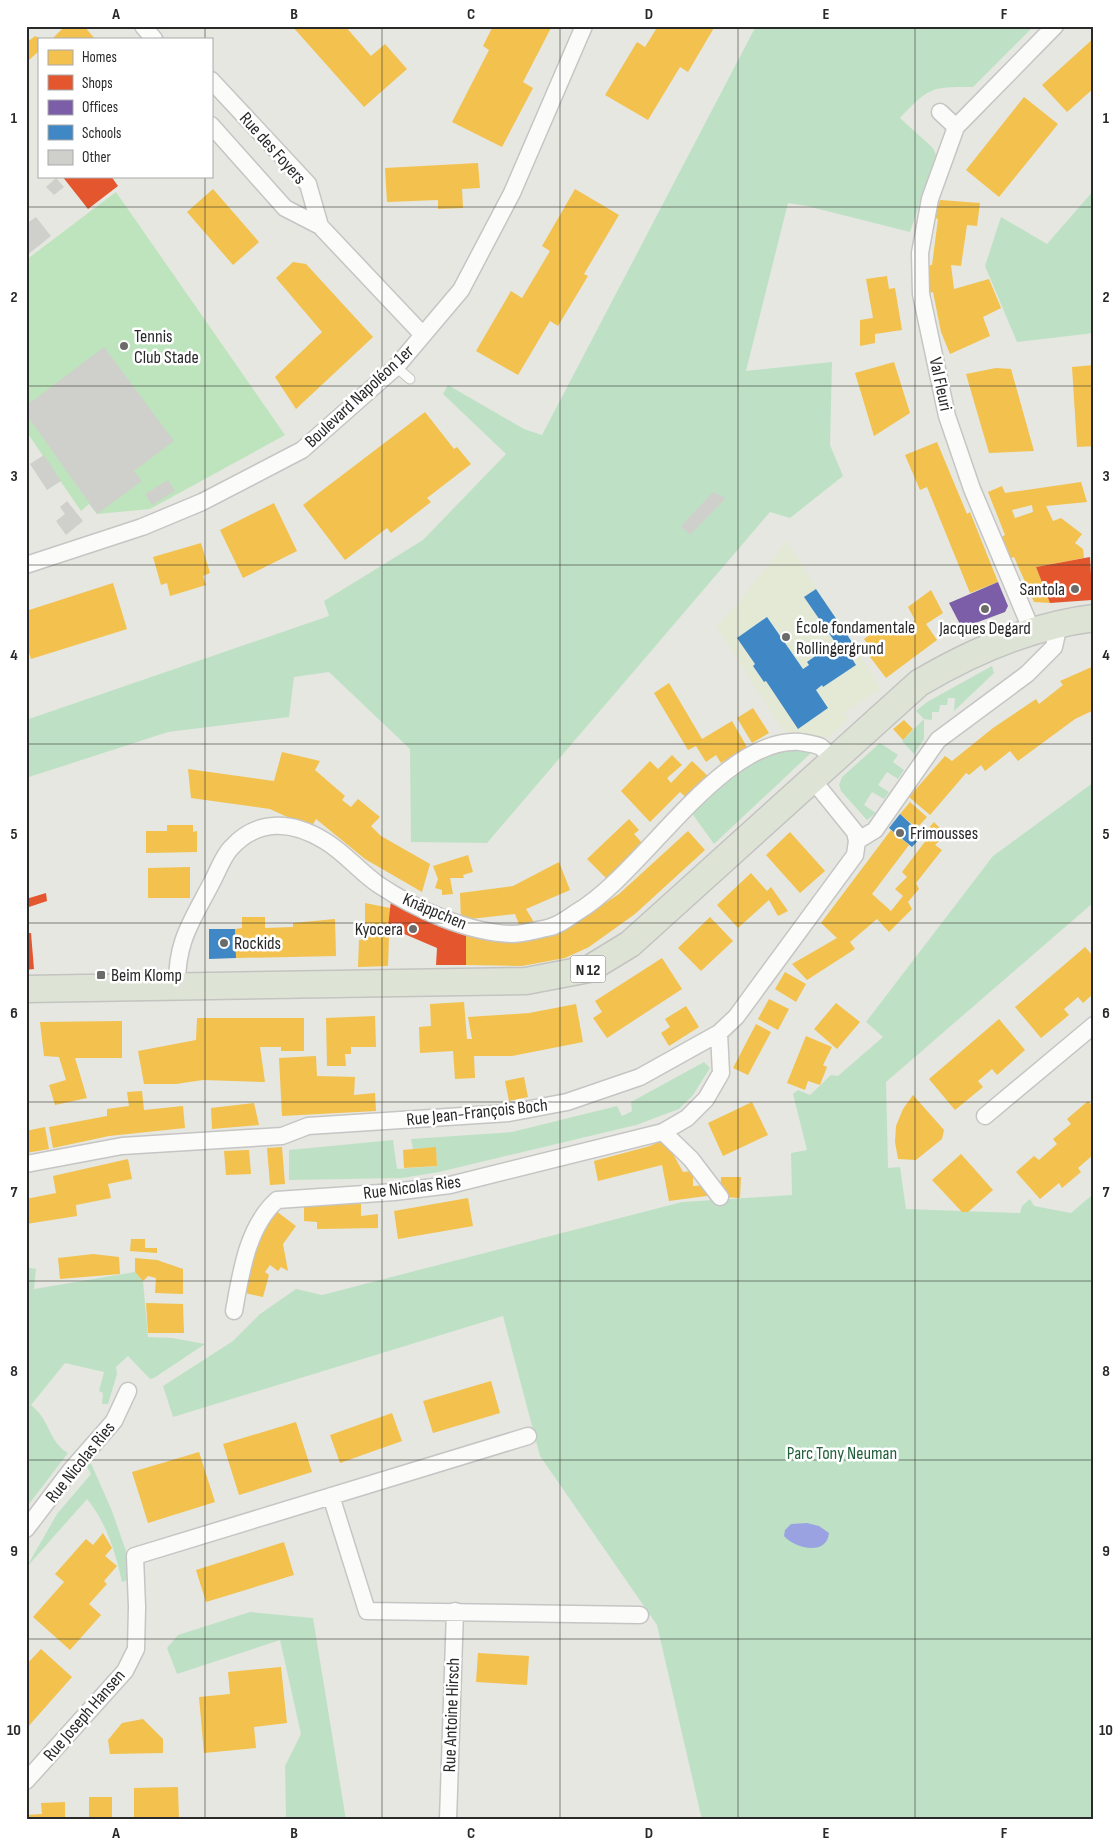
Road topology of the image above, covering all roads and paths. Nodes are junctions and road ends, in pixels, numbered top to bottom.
1 (143, 26) edge
2 (584, 26) edge
3 (1055, 26) edge
4 (153, 38) edge
5 (212, 81) edge
6 (940, 112) dead end
7 (212, 127) edge
8 (956, 127) junction
9 (320, 226) junction
10 (423, 335) junction
11 (396, 367) junction
12 (410, 379) dead end
13 (26, 565) edge
14 (1094, 618) edge
15 (1059, 624) junction
16 (1032, 631) junction
17 (833, 760) junction
18 (812, 779) junction
19 (857, 841) junction
20 (177, 987) junction
21 (26, 989) edge
22 (1094, 1025) edge
23 (719, 1033) junction
24 (985, 1116) dead end
25 (663, 1132) junction
26 (26, 1164) edge
27 (720, 1197) dead end
28 (234, 1311) dead end
29 (128, 1391) dead end
30 (528, 1436) dead end
31 (331, 1496) junction
32 (26, 1529) edge
33 (455, 1611) junction
34 (640, 1615) dead end
35 (26, 1781) edge
36 (448, 1820) edge

1 - 4 street
2 - 10 street, Boulevard Napoléon 1er
3 - 8 street, Val Fleuri
5 - 9 street, Rue des Foyers
6 - 8 street
7 - 9 street, Rue des Foyers
8 - 16 street, Val Fleuri
9 - 10 street, Rue des Foyers
10 - 11 street, Boulevard Napoléon 1er
11 - 12 lane
11 - 13 street, Boulevard Napoléon 1er
14 - 15 main road, N 12
15 - 16 main road, N 12
15 - 19 street
16 - 17 main road, N 12
17 - 18 main road, N 12
17 - 20 street, Knäppchen
18 - 19 street
18 - 20 main road, N 12
19 - 23 street, Rue Jean-François Boch
20 - 21 main road, N 12
22 - 24 street
23 - 25 street, Rue Nicolas Ries
23 - 26 street, Rue Jean-François Boch
25 - 27 street
25 - 28 street, Rue Nicolas Ries
29 - 32 street, Rue Nicolas Ries
30 - 31 street
31 - 33 street
31 - 35 street, Rue Joseph Hansen
33 - 34 street
33 - 36 street, Rue Antoine Hirsch

